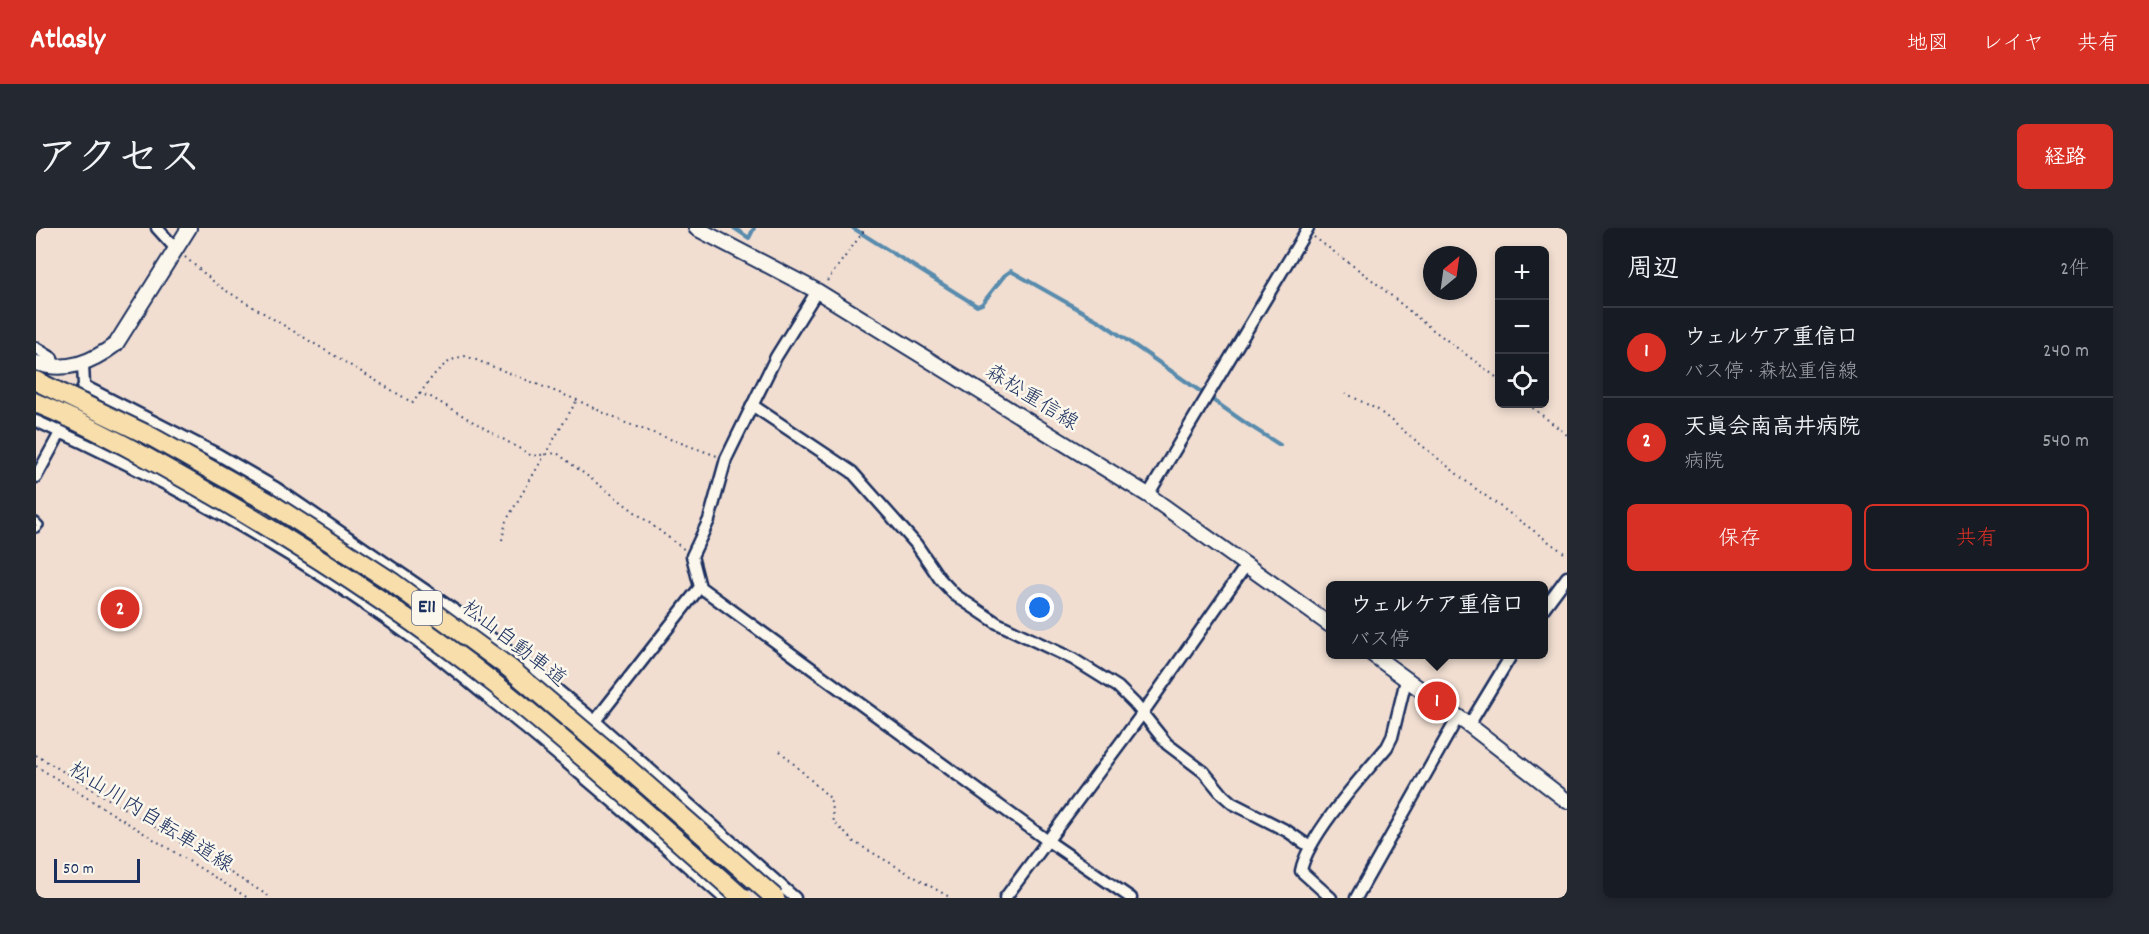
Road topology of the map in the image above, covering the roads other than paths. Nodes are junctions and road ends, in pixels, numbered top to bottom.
1 (157, 228) edge
2 (189, 228) edge
3 (696, 228) edge
4 (1307, 230) edge
5 (176, 249) junction
6 (817, 291) junction
7 (36, 348) edge
8 (36, 363) edge
9 (83, 364) junction
10 (54, 366) junction
11 (36, 381) edge
12 (84, 386) junction
13 (36, 403) edge
14 (752, 405) junction
15 (36, 421) edge
16 (61, 432) junction
17 (36, 477) edge
18 (1148, 495) junction
19 (36, 520) edge
20 (36, 529) edge
21 (1246, 564) junction
22 (1567, 577) edge
23 (700, 587) junction
24 (1548, 603) edge
25 (1326, 622) edge
26 (1378, 659) edge
27 (1509, 659) edge
28 (1406, 680) junction
29 (1142, 714) junction
30 (1458, 717) junction
31 (595, 721) junction
32 (1469, 725) junction
33 (1567, 801) edge
34 (1048, 841) junction
35 (1310, 847) junction
36 (724, 898) edge
37 (742, 898) edge
38 (775, 898) edge
39 (795, 898) edge
40 (1005, 898) edge
41 (1131, 898) edge
42 (1330, 898) edge
43 (1356, 898) edge

1 - 5 street
2 - 5 main road
3 - 6 main road, 森松重信線
4 - 18 street
5 - 9 main road
6 - 14 street
6 - 18 main road, 森松重信線
7 - 10 street
8 - 10 main road
9 - 10 main road
9 - 12 street
11 - 38 highway, 松山自動車道 / E11, bridge
12 - 16 street
12 - 31 street
13 - 37 highway, 松山自動車道 / E11, bridge
14 - 23 street
14 - 29 street
15 - 16 street
16 - 17 street
16 - 36 street
18 - 21 main road, 森松重信線
19 - 20 lane
21 - 25 main road, 森松重信線
21 - 29 street
22 - 24 street
23 - 31 street
23 - 34 street
26 - 28 main road
27 - 32 street
28 - 30 main road
28 - 35 street
29 - 34 street
29 - 35 street
30 - 32 main road
30 - 43 street
31 - 39 street
32 - 33 main road
34 - 40 street
34 - 41 street
35 - 42 street

